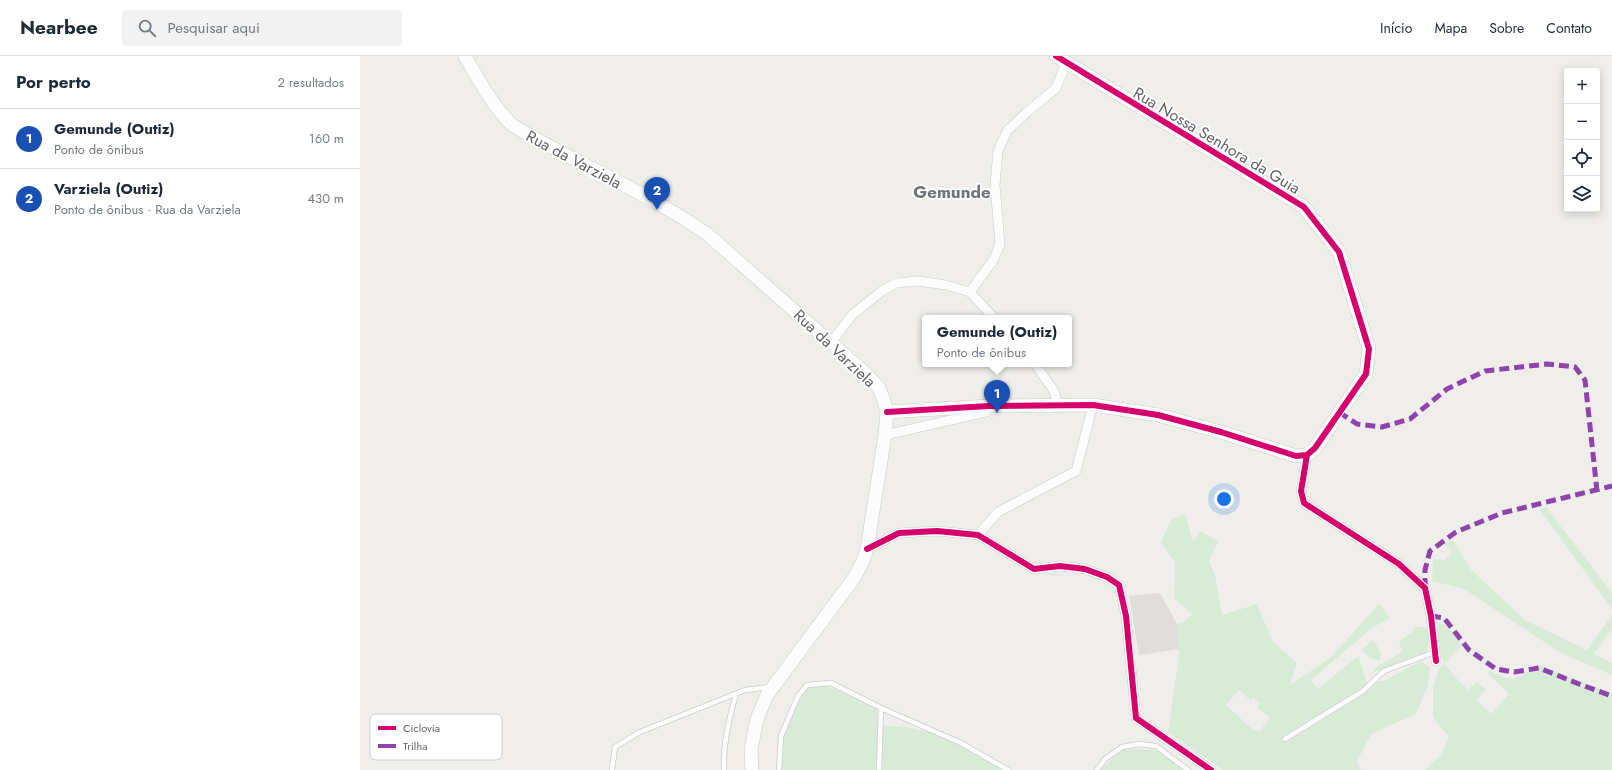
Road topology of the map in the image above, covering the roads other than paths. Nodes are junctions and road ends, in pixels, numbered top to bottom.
1 (465, 56) edge
2 (1061, 60) edge
3 (970, 292) junction
4 (991, 315) edge
5 (830, 344) junction
6 (1037, 367) edge
7 (1058, 405) junction
8 (1093, 405) junction
9 (989, 406) junction
10 (887, 412) junction
11 (885, 435) junction
12 (1307, 455) junction
13 (978, 536) junction
14 (867, 549) junction
15 (1436, 656) joint
16 (773, 687) junction
17 (736, 694) junction
18 (881, 708) junction
19 (1285, 739) dead end
20 (612, 770) edge
21 (724, 770) edge
22 (752, 770) edge
23 (779, 770) edge
24 (879, 770) edge
25 (1008, 770) edge
26 (1097, 770) edge
27 (1188, 770) edge
28 (1211, 770) edge

1 - 5 street, Rua da Varziela
2 - 3 street
2 - 12 street, Rua Nossa Senhora da Guia
3 - 4 street
3 - 5 street
5 - 10 street, Rua da Varziela
6 - 7 street
7 - 8 street
7 - 9 street
8 - 12 street
8 - 13 street
9 - 10 street
9 - 11 street
10 - 11 street, Rua da Varziela
11 - 14 street, Rua da Varziela
12 - 15 street
13 - 14 street
13 - 28 street
14 - 16 street, Rua da Varziela
15 - 19 lane
16 - 17 lane
16 - 22 street, Rua da Varziela
17 - 20 lane
17 - 21 lane
18 - 23 lane
18 - 24 lane
18 - 25 lane
26 - 27 lane

